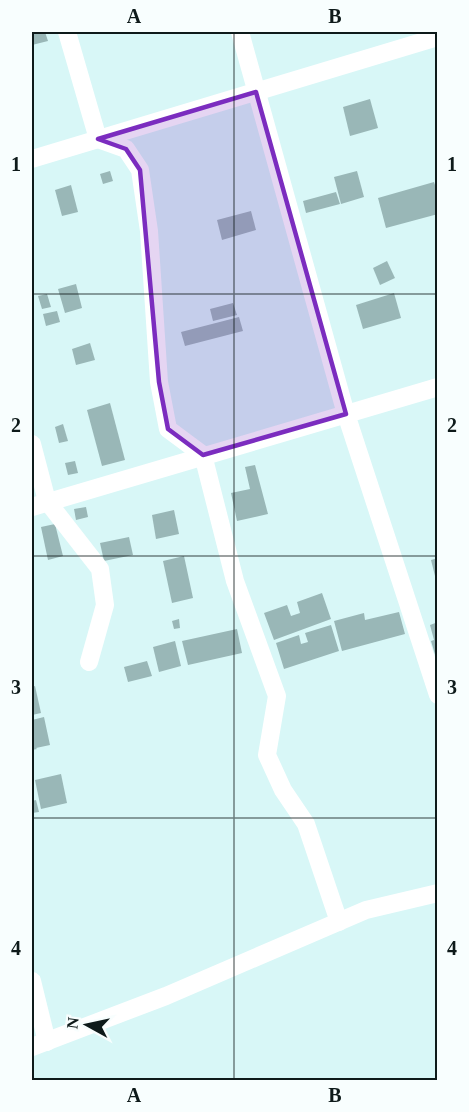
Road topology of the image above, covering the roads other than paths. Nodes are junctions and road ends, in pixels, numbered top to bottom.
1 (68, 32) edge
2 (240, 32) edge
3 (438, 37) edge
4 (399, 40) edge
5 (256, 92) junction
6 (98, 139) junction
7 (32, 159) edge
8 (438, 387) edge
9 (346, 414) junction
10 (32, 444) edge
11 (202, 455) junction
12 (39, 504) edge
13 (89, 662) dead end
14 (438, 695) edge
15 (438, 893) edge
16 (339, 922) junction
17 (32, 981) edge
18 (39, 1044) edge

1 - 6 street
2 - 5 street
3 - 4 street
4 - 5 street
5 - 6 street
5 - 9 street
6 - 7 street
6 - 11 street
8 - 9 street
9 - 11 street
9 - 14 street
10 - 12 street
11 - 12 street
11 - 16 street
12 - 13 street
15 - 16 street
16 - 18 street
17 - 18 street

